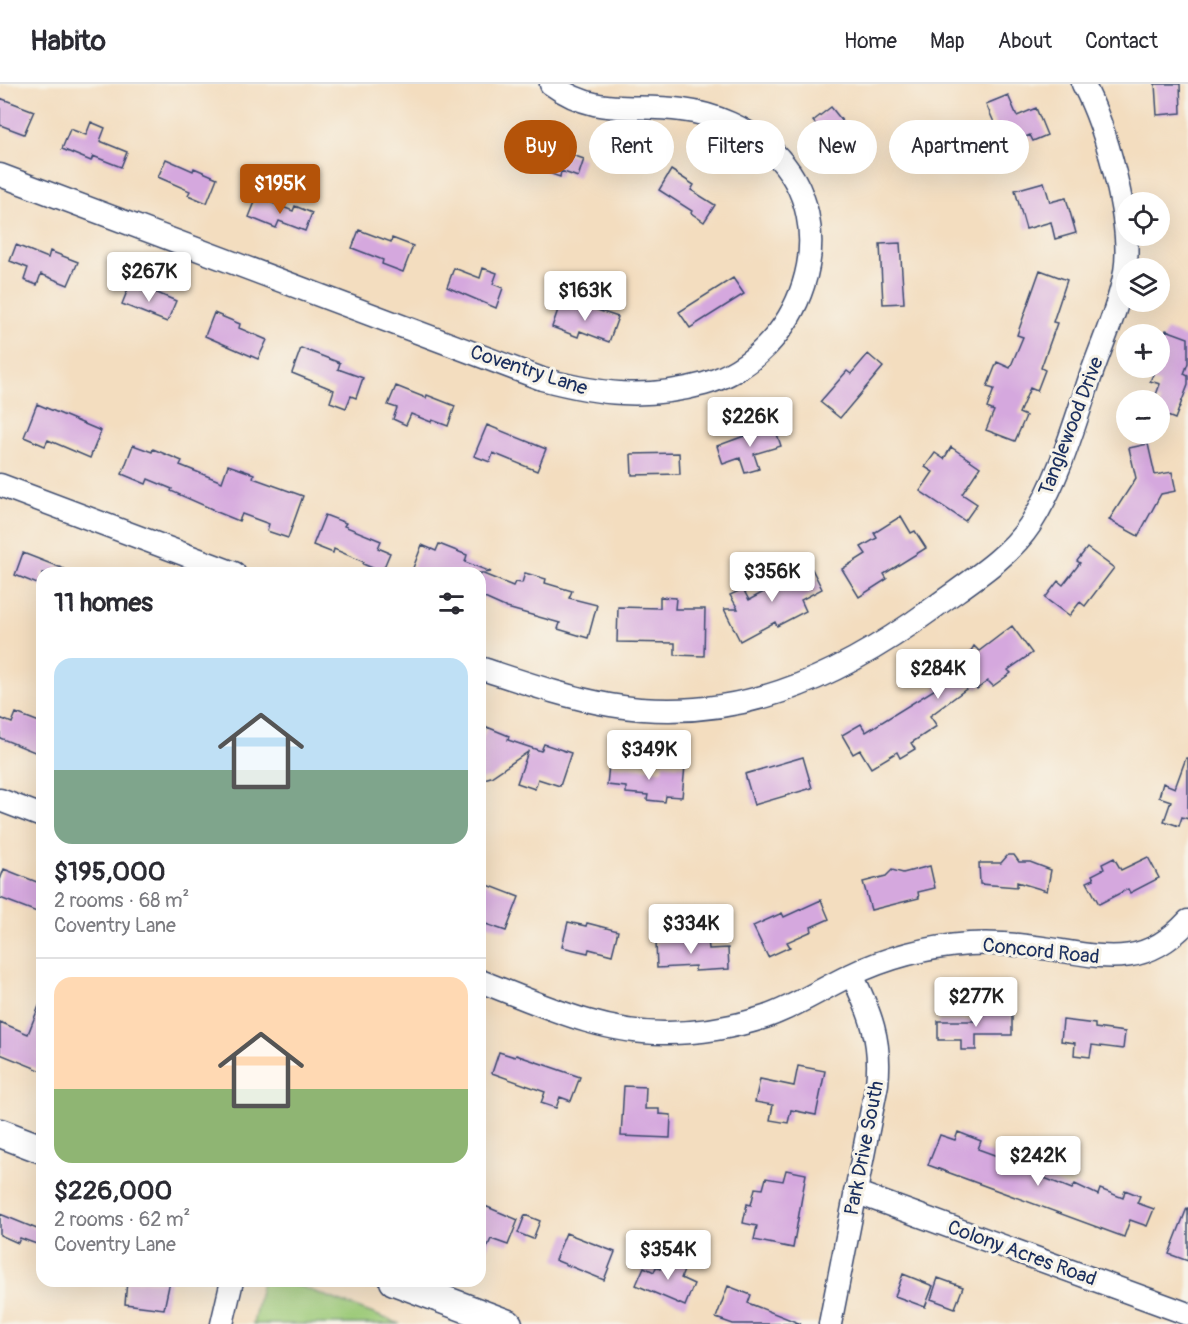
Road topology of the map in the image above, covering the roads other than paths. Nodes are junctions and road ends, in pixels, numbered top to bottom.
1 (551, 84) edge
2 (1083, 84) edge
3 (0, 175) edge
4 (0, 485) edge
5 (218, 567) edge
6 (486, 670) edge
7 (0, 800) edge
8 (36, 814) edge
9 (1188, 921) edge
10 (852, 975) junction
11 (486, 983) edge
12 (0, 1133) edge
13 (36, 1147) edge
14 (855, 1191) junction
15 (231, 1287) edge
16 (410, 1287) edge
17 (1188, 1314) edge
18 (222, 1324) edge
19 (508, 1324) edge
20 (830, 1324) edge

1 - 3 street, Coventry Lane
2 - 6 street, Tanglewood Drive
4 - 5 street
7 - 8 street
9 - 10 street, Concord Road
10 - 11 street, Concord Road
10 - 14 street, Park Drive South
12 - 13 main road
14 - 17 street, Colony Acres Road
14 - 20 street, Park Drive South
15 - 18 street
16 - 19 main road

